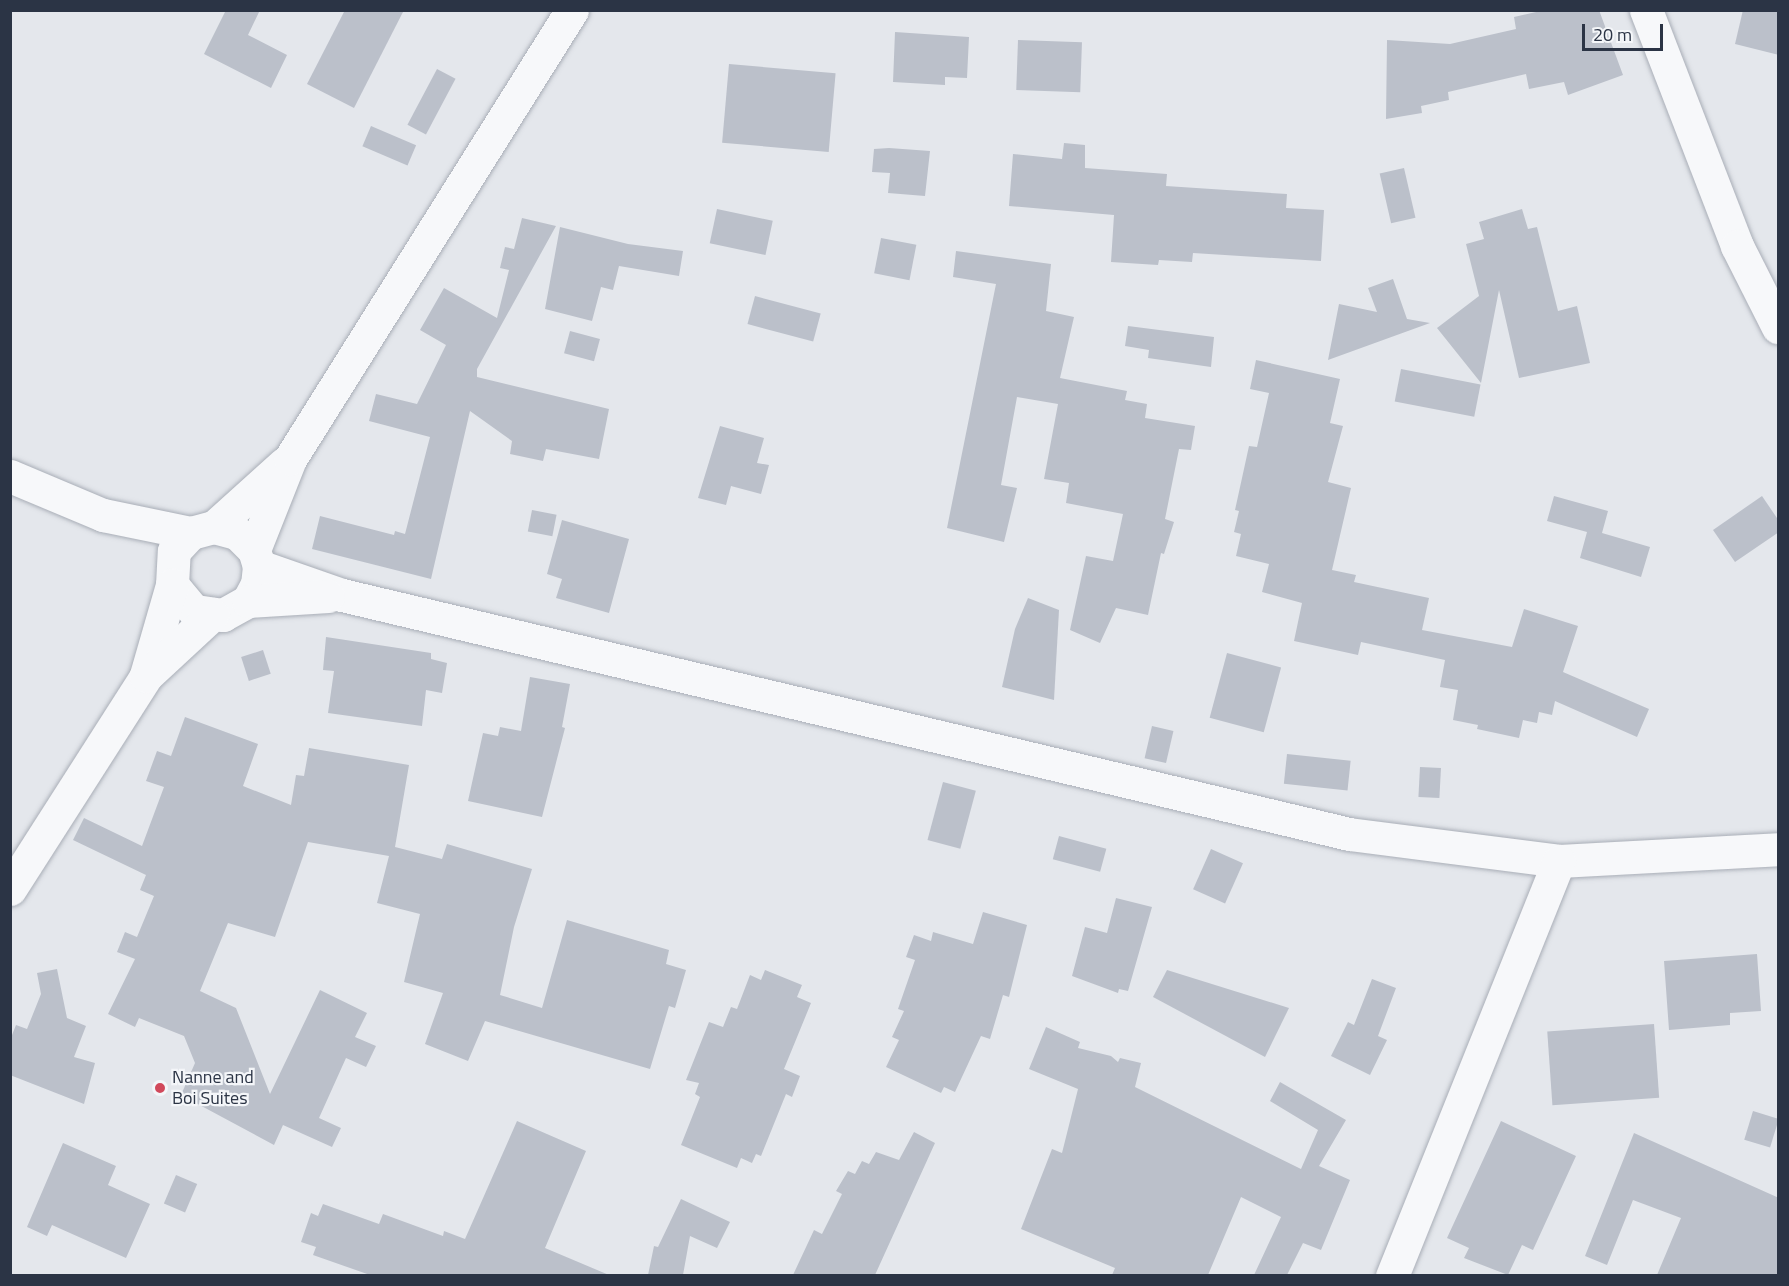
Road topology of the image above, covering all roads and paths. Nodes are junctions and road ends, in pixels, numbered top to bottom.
1 (572, 10) edge
2 (1646, 10) edge
3 (1779, 327) edge
4 (290, 459) junction
5 (10, 476) edge
6 (103, 514) junction
7 (203, 530) junction
8 (256, 558) junction
9 (173, 576) junction
10 (342, 595) junction
11 (248, 601) junction
12 (213, 614) junction
13 (146, 676) junction
14 (1779, 849) edge
15 (1559, 861) junction
16 (10, 889) edge
17 (1392, 1275) edge

1 - 4 street
2 - 3 street
4 - 7 street
4 - 8 street
5 - 6 street
6 - 7 street
6 - 9 street
7 - 8 street
7 - 9 street
8 - 10 street
8 - 11 street
9 - 12 street
9 - 13 street
10 - 11 street
10 - 15 street
11 - 12 street
12 - 13 street
13 - 16 street
14 - 15 street
15 - 17 street

